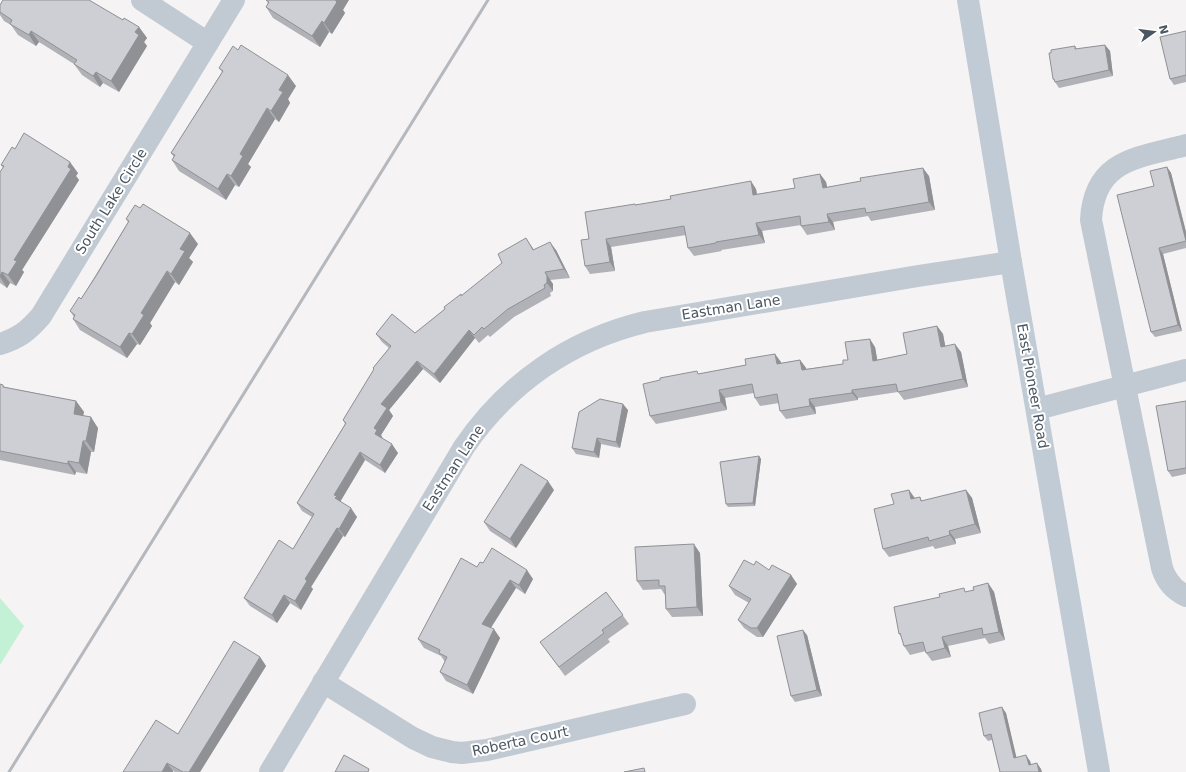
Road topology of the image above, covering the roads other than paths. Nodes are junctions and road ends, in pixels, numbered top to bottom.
1 (142, 0) edge
2 (234, 0) edge
3 (968, 0) edge
4 (208, 43) junction
5 (1186, 145) edge
6 (1011, 262) junction
7 (0, 344) edge
8 (1186, 370) edge
9 (1125, 386) junction
10 (1037, 409) junction
11 (1186, 596) edge
12 (323, 682) junction
13 (685, 704) dead end
14 (270, 772) edge
15 (1099, 772) edge

1 - 4 street
2 - 4 street, South Lake Circle
3 - 6 main road, East Pioneer Road
4 - 7 street, South Lake Circle
5 - 9 street
6 - 10 main road, East Pioneer Road
6 - 12 street, Eastman Lane
8 - 9 street
9 - 10 street
9 - 11 street
10 - 15 main road, East Pioneer Road
12 - 13 street, Roberta Court
12 - 14 street, Eastman Lane

